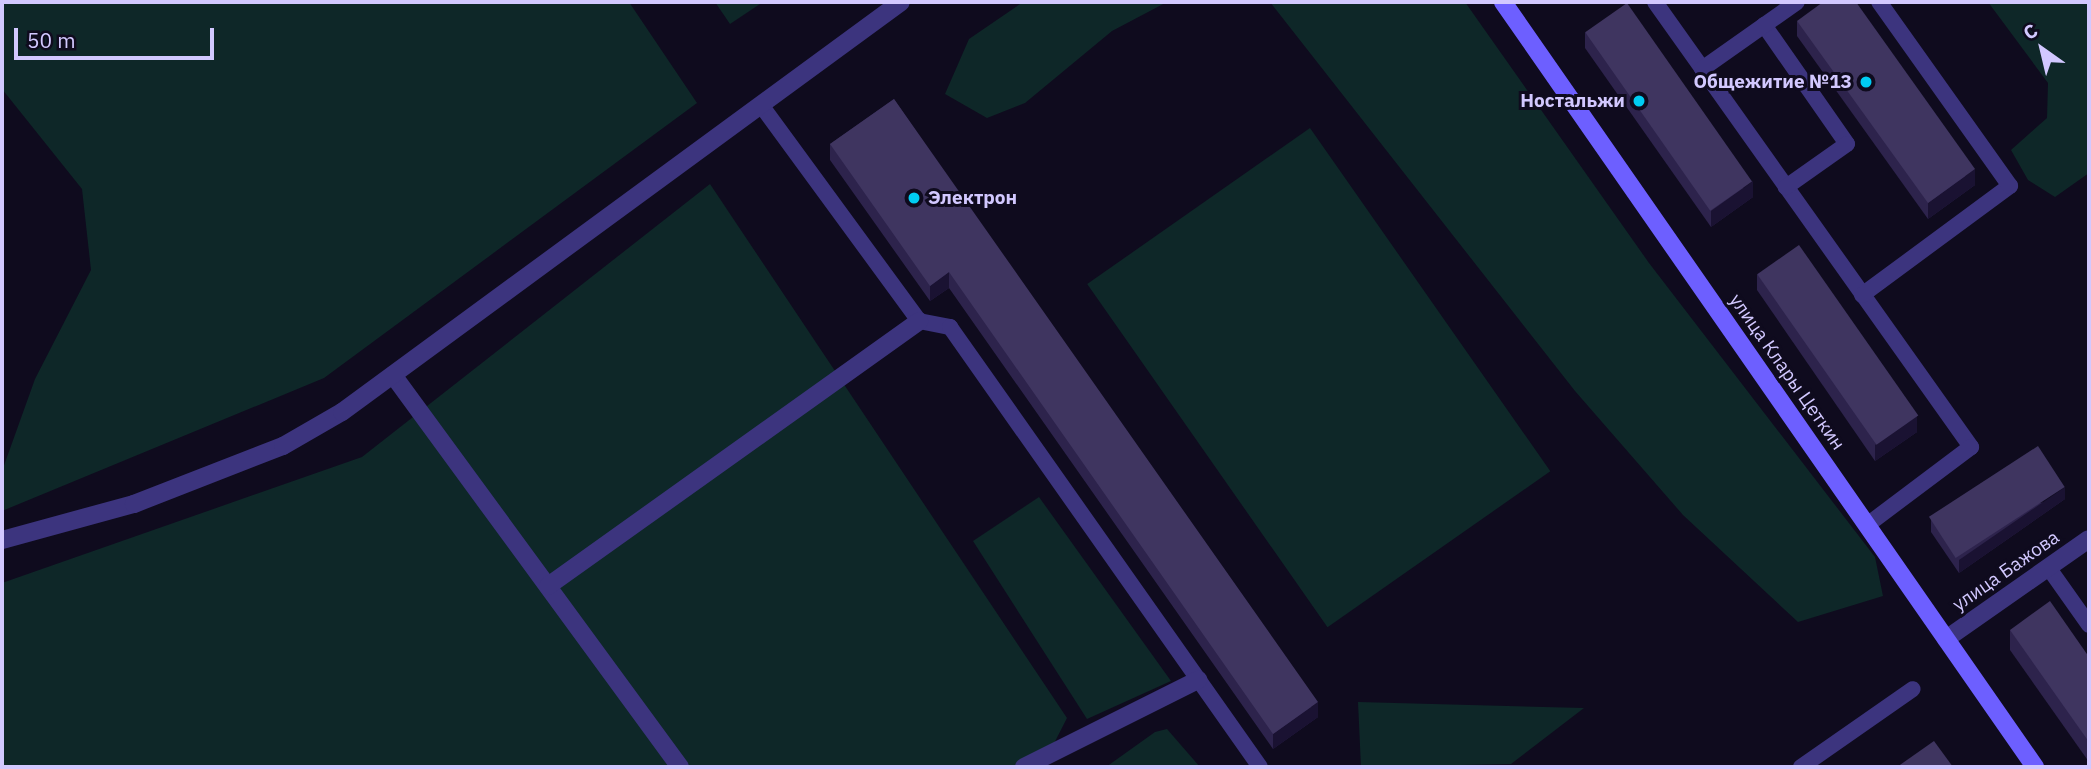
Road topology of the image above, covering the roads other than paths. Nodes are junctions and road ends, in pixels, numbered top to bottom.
1 (901, 2) edge
2 (1503, 2) edge
3 (1655, 2) edge
4 (1797, 2) edge
5 (1879, 2) edge
6 (1764, 25) junction
7 (1702, 68) junction
8 (761, 104) junction
9 (1786, 187) junction
10 (1863, 295) junction
11 (919, 321) junction
12 (393, 375) junction
13 (1867, 525) junction
14 (2089, 539) edge
15 (2, 540) edge
16 (2048, 567) junction
17 (548, 586) junction
18 (2089, 625) edge
19 (1946, 639) junction
20 (1198, 680) junction
21 (1913, 689) dead end
22 (680, 767) edge
23 (1024, 767) edge
24 (1259, 767) edge
25 (1801, 767) edge
26 (2035, 767) edge

1 - 8 street
2 - 13 street, улица Клары Цеткин
3 - 7 lane
4 - 6 lane
5 - 10 lane
6 - 7 lane
6 - 9 lane
7 - 9 lane
8 - 11 lane
8 - 12 street
9 - 10 lane
10 - 13 lane
11 - 17 street
11 - 20 lane
12 - 15 street
12 - 17 street
13 - 19 street, улица Клары Цеткин
14 - 16 street, улица Бажова
16 - 18 lane
16 - 19 street, улица Бажова
17 - 22 street
19 - 26 street, улица Клары Цеткин
20 - 23 street
20 - 24 lane
21 - 25 lane

